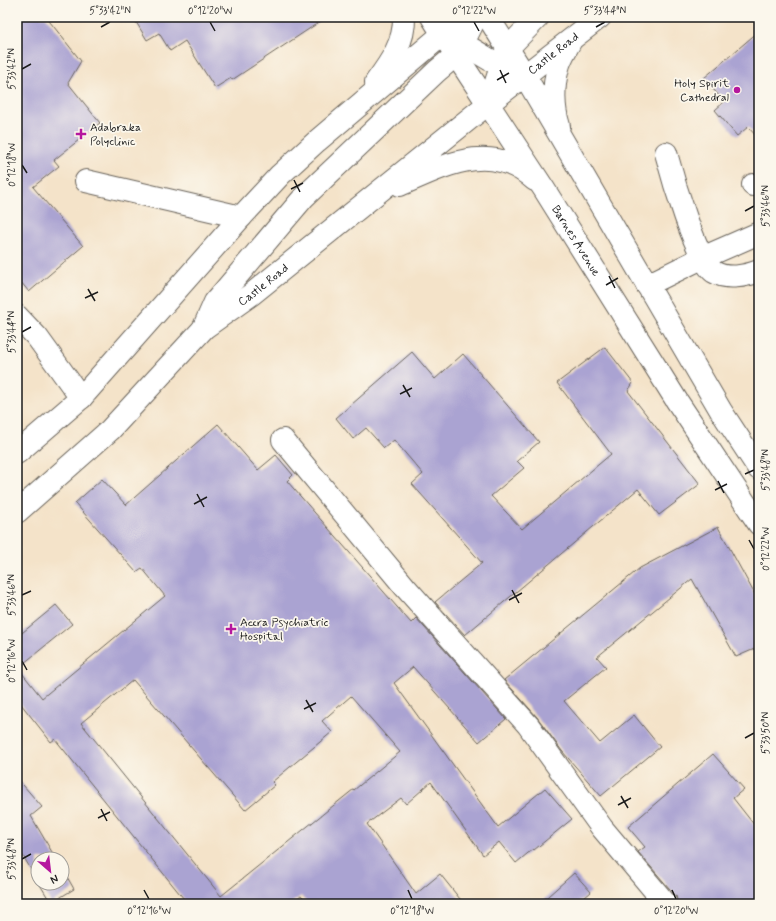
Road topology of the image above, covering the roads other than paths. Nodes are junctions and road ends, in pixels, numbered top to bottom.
1 (404, 17) edge
2 (466, 17) edge
3 (476, 17) edge
4 (488, 17) edge
5 (538, 17) edge
6 (600, 17) edge
7 (437, 25) edge
8 (570, 41) junction
9 (460, 49) junction
10 (504, 58) junction
11 (525, 76) junction
12 (489, 103) junction
13 (360, 105) junction
14 (568, 151) junction
15 (666, 153) dead end
16 (86, 181) dead end
17 (544, 189) junction
18 (374, 195) junction
19 (241, 217) junction
20 (759, 232) edge
21 (702, 258) junction
22 (759, 271) edge
23 (647, 285) junction
24 (17, 316) edge
25 (204, 328) junction
26 (81, 398) junction
27 (283, 440) dead end
28 (17, 453) edge
29 (759, 469) edge
30 (17, 512) edge
31 (759, 524) edge
32 (666, 904) edge

1 - 13 main road
2 - 7 main road
3 - 9 main road
4 - 10 main road
5 - 10 main road
6 - 8 main road, Castle Road
7 - 9 main road, Barnes Avenue
7 - 13 main road
8 - 11 main road, Castle Road
8 - 14 main road
9 - 10 main road
9 - 12 main road, Barnes Avenue
9 - 25 main road
10 - 11 main road
10 - 12 main road
11 - 12 main road, Castle Road
11 - 14 main road
12 - 17 main road, Barnes Avenue
12 - 18 main road, Castle Road
13 - 19 main road
14 - 23 main road
15 - 21 main road
16 - 19 main road
17 - 18 main road
17 - 31 main road, Barnes Avenue
18 - 25 main road, Castle Road
19 - 26 main road
20 - 21 main road
21 - 22 main road
21 - 23 main road
23 - 29 main road
24 - 26 main road
25 - 30 main road, Castle Road
26 - 28 main road
27 - 32 main road

